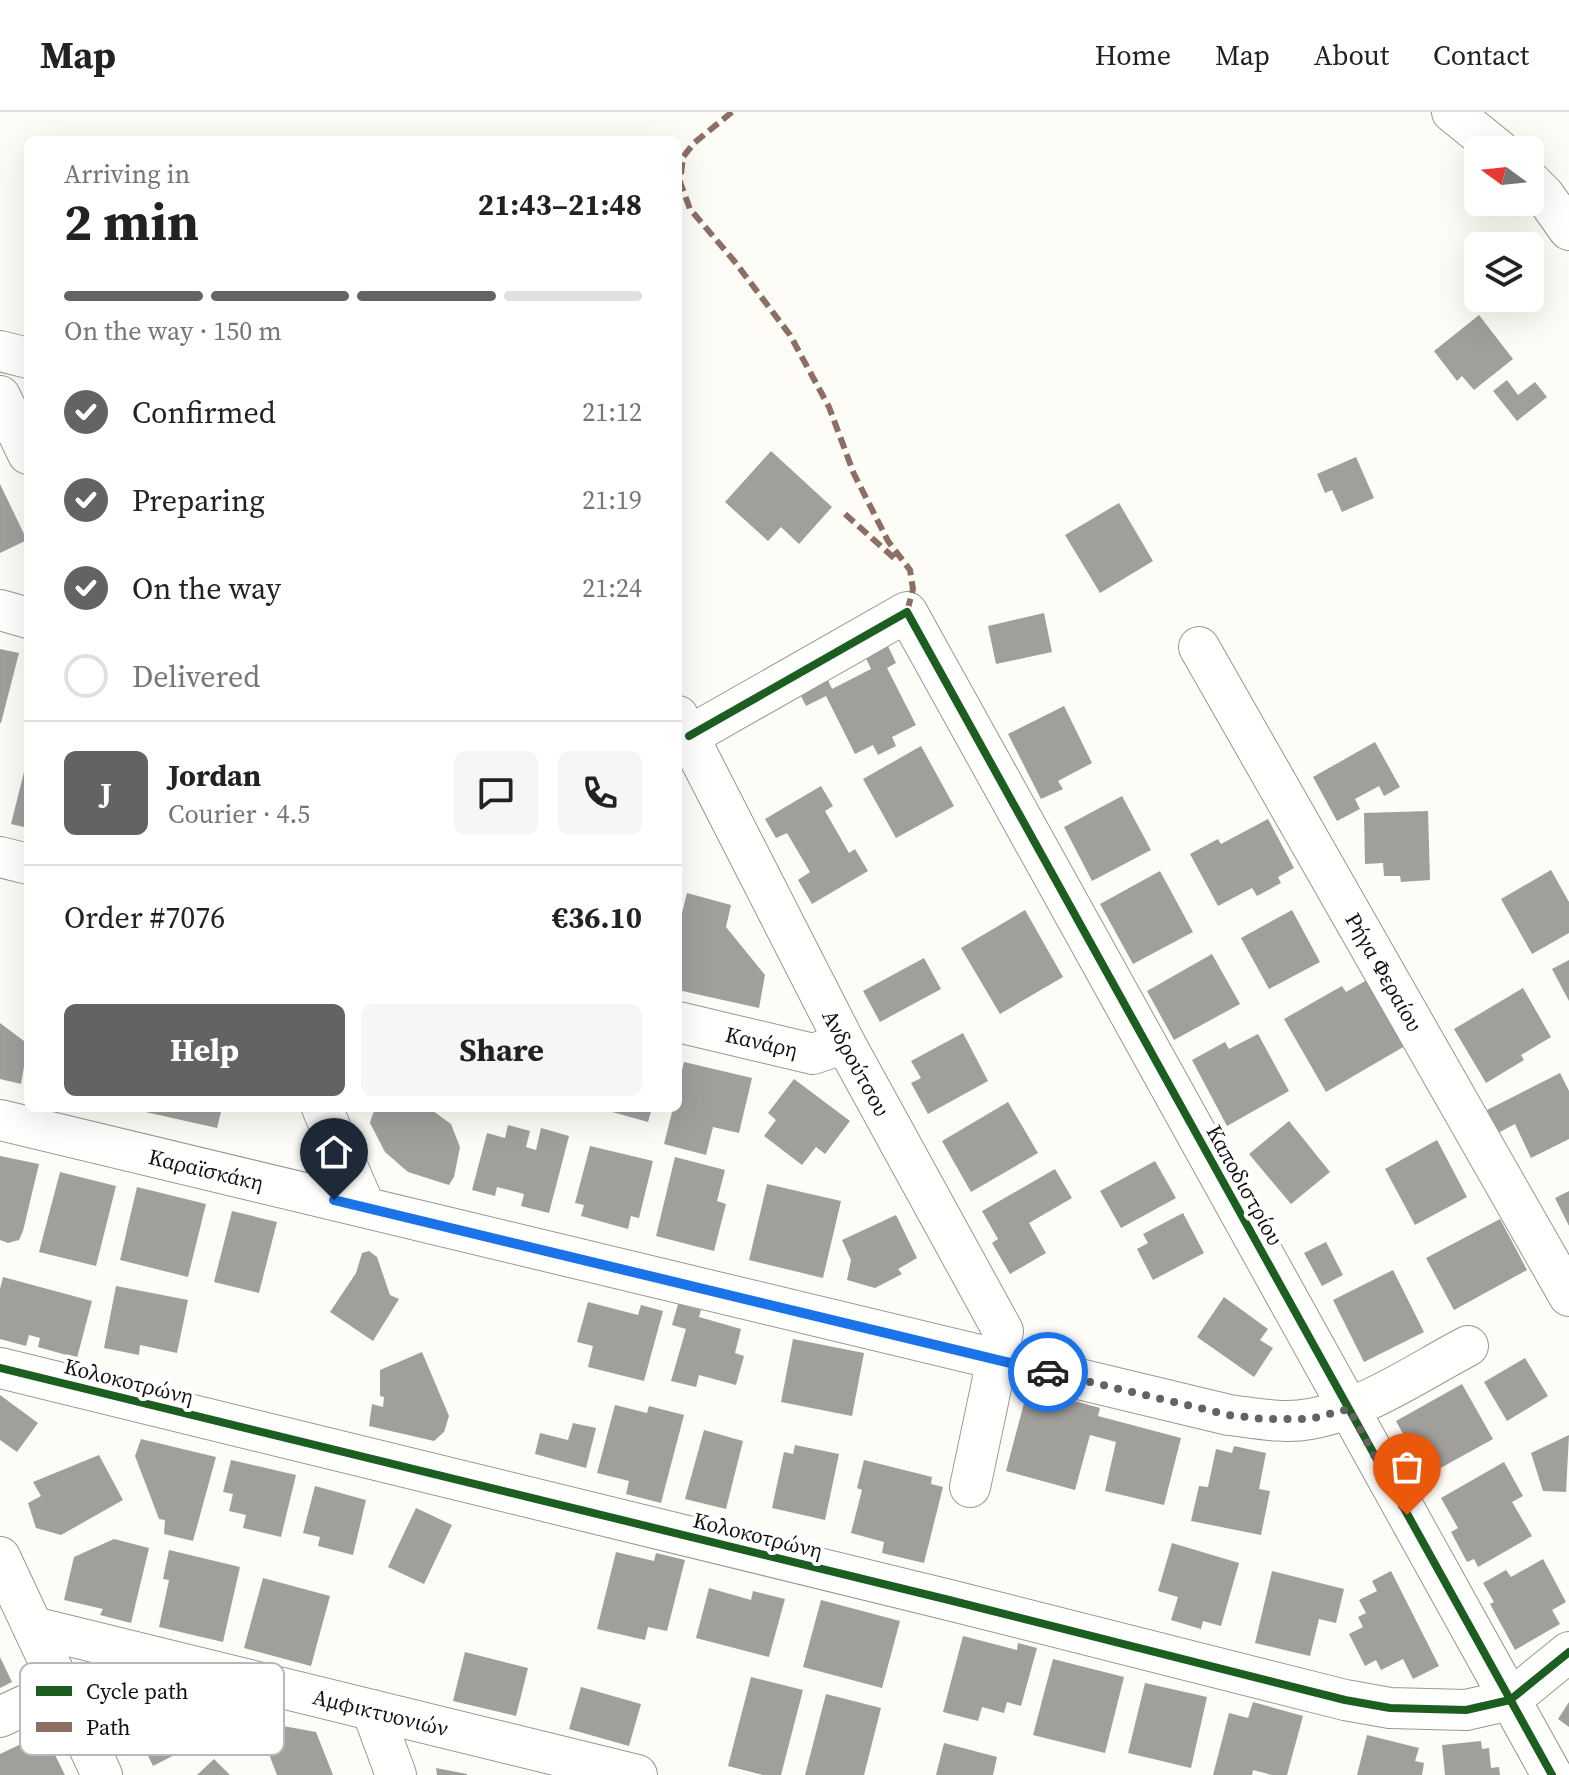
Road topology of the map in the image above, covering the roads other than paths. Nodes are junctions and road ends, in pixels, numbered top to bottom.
1 (1452, 112) edge
2 (1482, 136) edge
3 (1544, 195) edge
4 (1569, 230) edge
5 (0, 351) edge
6 (24, 357) edge
7 (0, 396) edge
8 (24, 446) edge
9 (0, 610) edge
10 (24, 617) edge
11 (1199, 647) dead end
12 (687, 746) edge
13 (0, 857) edge
14 (24, 863) edge
15 (682, 1023) edge
16 (845, 1043) junction
17 (324, 1112) edge
18 (0, 1120) edge
19 (365, 1207) junction
20 (1569, 1296) edge
21 (1468, 1346) dead end
22 (998, 1360) junction
23 (0, 1368) edge
24 (1349, 1409) junction
25 (970, 1487) dead end
26 (0, 1557) edge
27 (33, 1627) junction
28 (1569, 1652) edge
29 (49, 1663) edge
30 (180, 1663) edge
31 (284, 1688) edge
32 (1510, 1700) junction
33 (20, 1708) edge
34 (372, 1710) junction
35 (0, 1717) edge
36 (92, 1755) edge
37 (102, 1775) edge
38 (396, 1775) edge
39 (637, 1775) edge
40 (1552, 1775) edge

1 - 2 street
3 - 4 street
5 - 6 street
7 - 8 street
9 - 10 street
11 - 20 street, Ρήγα Φεραίου
12 - 16 street, Ανδρούτσου
12 - 24 street, Καποδιστρίου
13 - 14 street
15 - 16 street, Κανάρη
16 - 22 street, Ανδρούτσου
17 - 19 street
18 - 19 street, Καραϊσκάκη
19 - 22 street, Καραϊσκάκη
21 - 24 street, Καραϊσκάκη
22 - 24 street, Καραϊσκάκη
22 - 25 street, Ανδρούτσου
23 - 32 street, Κολοκοτρώνη
24 - 32 street, Καποδιστρίου
26 - 27 street
27 - 29 street
27 - 30 street, Αμφικτυονιών
28 - 32 street
31 - 34 street, Αμφικτυονιών
32 - 40 street, Καποδιστρίου
33 - 35 street
34 - 38 street
34 - 39 street, Αμφικτυονιών
36 - 37 street

